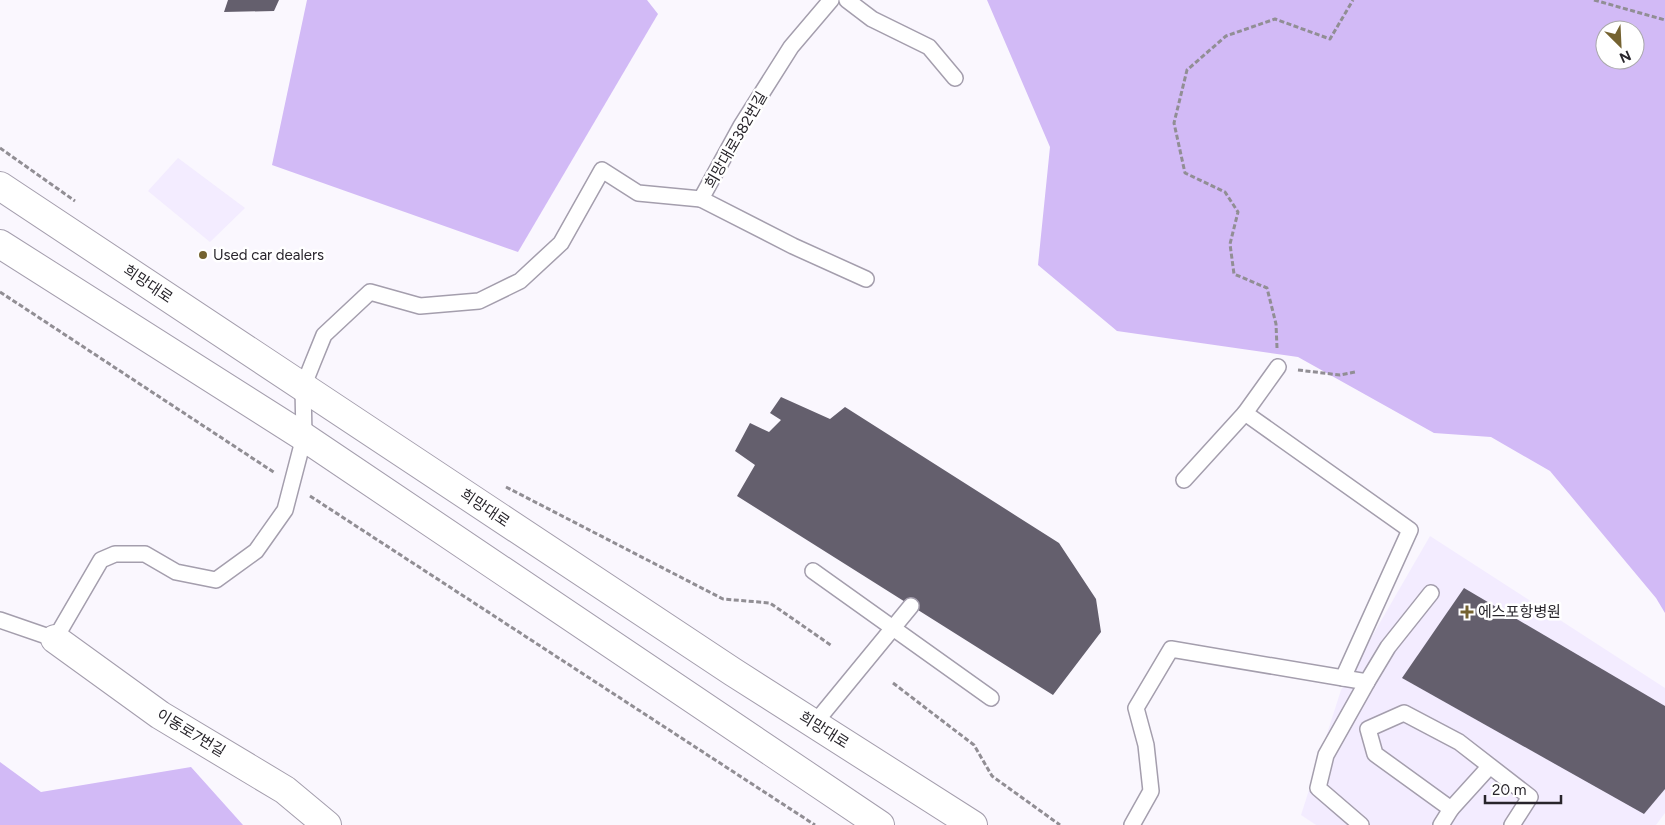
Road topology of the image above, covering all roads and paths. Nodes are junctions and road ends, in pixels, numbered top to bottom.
1 (832, 0) edge
2 (847, 0) edge
3 (1353, 0) edge
4 (1594, 0) edge
5 (1665, 20) edge
6 (955, 78) dead end
7 (0, 186) edge
8 (702, 199) junction
9 (0, 244) edge
10 (866, 279) dead end
11 (0, 292) edge
12 (1278, 367) junction
13 (1355, 372) dead end
14 (303, 387) junction
15 (1246, 413) junction
16 (304, 437) junction
17 (1184, 480) dead end
18 (498, 483) dead end
19 (292, 484) junction
20 (813, 571) dead end
21 (1431, 593) dead end
22 (911, 606) dead end
23 (0, 620) edge
24 (893, 628) junction
25 (56, 639) junction
26 (832, 646) dead end
27 (1343, 678) junction
28 (1368, 682) junction
29 (892, 683) dead end
30 (991, 698) dead end
31 (814, 724) junction
32 (1490, 766) junction
33 (1451, 809) junction
34 (327, 825) edge
35 (815, 825) edge
36 (880, 825) edge
37 (973, 825) edge
38 (1060, 825) edge
39 (1132, 825) edge
40 (1361, 825) edge
41 (1441, 825) edge
42 (1512, 825) edge

1 - 8 lane, 희망대로382번길
2 - 6 lane
3 - 12 path
4 - 5 path
7 - 14 main road, 희망대로
8 - 10 lane
8 - 14 lane, 희망대로382번길
9 - 16 main road
11 - 19 path
12 - 13 path
12 - 15 lane
14 - 16 lane
14 - 31 main road, 희망대로
15 - 17 lane
15 - 27 lane
16 - 19 lane
16 - 36 main road
18 - 26 path
19 - 25 lane
19 - 35 path
20 - 24 lane
21 - 28 lane
22 - 24 lane
23 - 25 lane
24 - 30 lane
24 - 31 lane
25 - 34 main road, 이동로7번길
27 - 28 lane
27 - 39 lane
28 - 40 lane
29 - 38 path
31 - 37 main road, 희망대로
32 - 33 lane
32 - 33 lane
32 - 42 lane
33 - 41 lane

